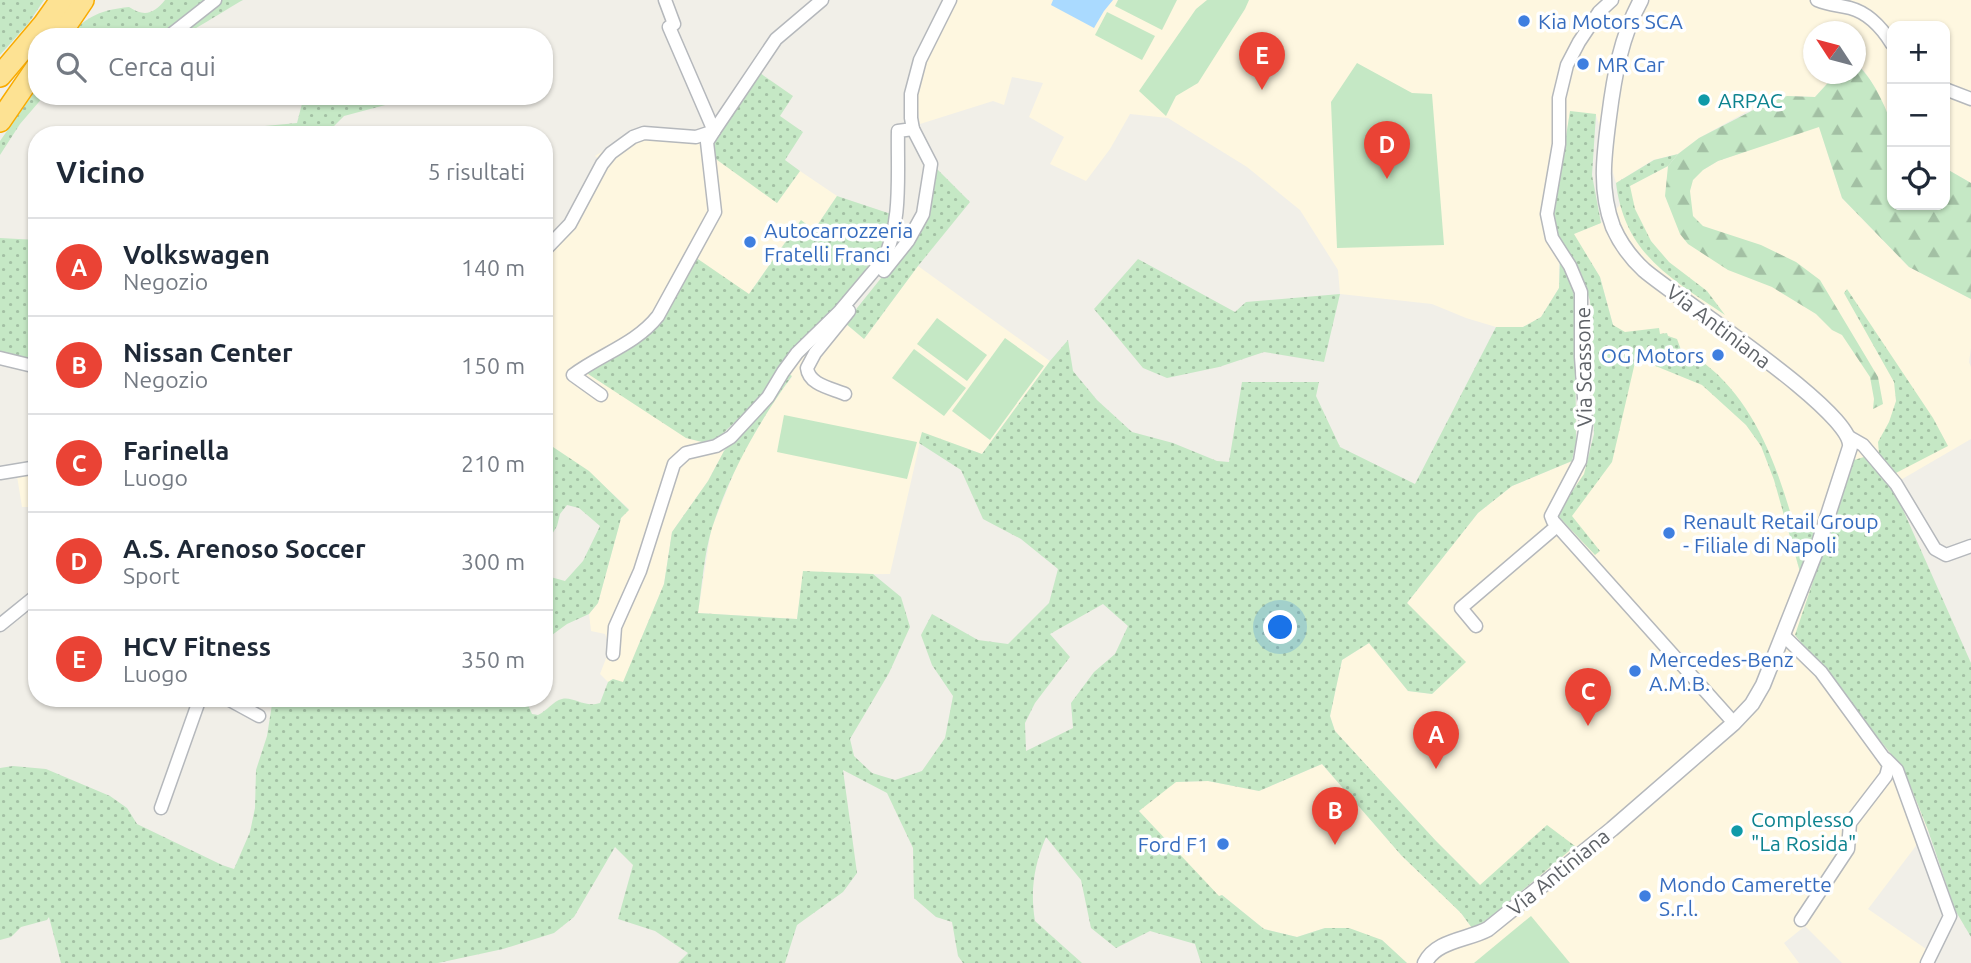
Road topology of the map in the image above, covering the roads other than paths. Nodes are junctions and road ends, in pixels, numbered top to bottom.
1 (61, 0) edge
2 (83, 0) edge
3 (215, 0) edge
4 (665, 0) edge
5 (822, 0) edge
6 (950, 0) edge
7 (1612, 0) edge
8 (1641, 0) edge
9 (1817, 0) edge
10 (41, 28) edge
11 (64, 28) edge
12 (179, 28) edge
13 (1887, 38) edge
14 (28, 43) edge
15 (0, 76) edge
16 (28, 81) edge
17 (1950, 91) edge
18 (1971, 99) edge
19 (0, 121) edge
20 (913, 129) junction
21 (714, 131) junction
22 (553, 242) edge
23 (0, 358) edge
24 (28, 365) edge
25 (845, 394) dead end
26 (601, 395) dead end
27 (1849, 437) junction
28 (28, 468) edge
29 (0, 473) edge
30 (1557, 526) junction
31 (1971, 546) edge
32 (28, 602) edge
33 (0, 625) edge
34 (1476, 626) dead end
35 (1783, 635) junction
36 (614, 654) dead end
37 (197, 707) edge
38 (242, 707) edge
39 (259, 716) dead end
40 (1734, 723) junction
41 (1886, 758) junction
42 (161, 808) dead end
43 (1801, 920) dead end
44 (1425, 963) edge
45 (1927, 963) edge

1 - 10 highway
2 - 11 highway
3 - 12 street
4 - 21 street
5 - 21 street
6 - 20 street
7 - 30 street, Via Scassone
8 - 27 street, Via Antiniana
9 - 13 street
14 - 15 highway
16 - 19 highway
17 - 18 street
20 - 25 street
20 - 36 street
21 - 22 street
21 - 26 street
23 - 24 street
27 - 31 street
27 - 35 street, Via Antiniana
28 - 29 street
30 - 34 street
30 - 40 street
32 - 33 street
35 - 40 street, Via Antiniana
35 - 41 street
37 - 42 street
38 - 39 street
40 - 44 street, Via Antiniana
41 - 43 street
41 - 45 street

